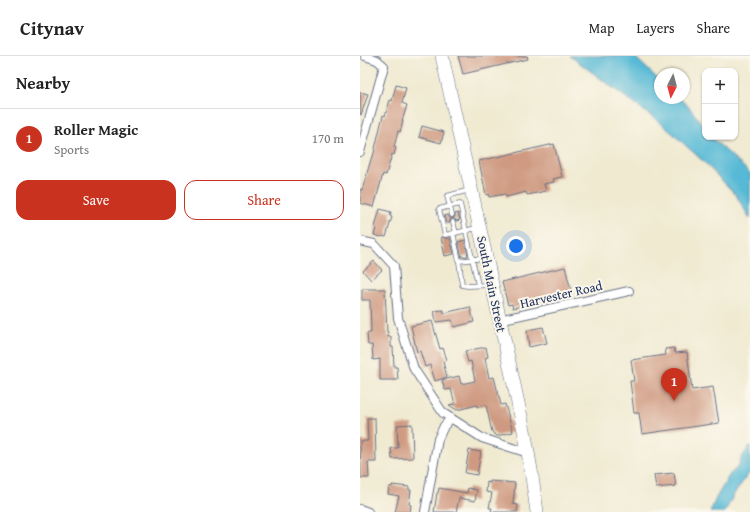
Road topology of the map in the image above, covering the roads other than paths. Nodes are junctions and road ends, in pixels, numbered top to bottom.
1 (365, 56) edge
2 (442, 56) edge
3 (360, 152) edge
4 (471, 190) junction
5 (449, 206) junction
6 (452, 215) dead end
7 (453, 222) dead end
8 (480, 228) junction
9 (466, 230) junction
10 (454, 233) junction
11 (360, 241) edge
12 (486, 258) junction
13 (472, 260) junction
14 (459, 261) junction
15 (478, 285) junction
16 (492, 285) junction
17 (629, 291) dead end
18 (499, 320) junction
19 (451, 418) junction
20 (528, 453) junction
21 (425, 512) edge
22 (537, 512) edge

1 - 3 street
2 - 4 main road, South Main Street
4 - 5 lane
4 - 8 main road, South Main Street
5 - 6 lane
5 - 9 lane
5 - 10 lane
7 - 10 lane
8 - 9 lane
8 - 12 main road, South Main Street
9 - 10 lane
9 - 13 lane
10 - 14 lane
11 - 19 street
12 - 13 lane
12 - 16 main road, South Main Street
13 - 14 lane
13 - 15 lane
14 - 15 lane
15 - 16 lane
16 - 18 main road, South Main Street
17 - 18 street, Harvester Road
18 - 20 main road, South Main Street
19 - 20 street
19 - 21 street
20 - 22 main road, South Main Street

